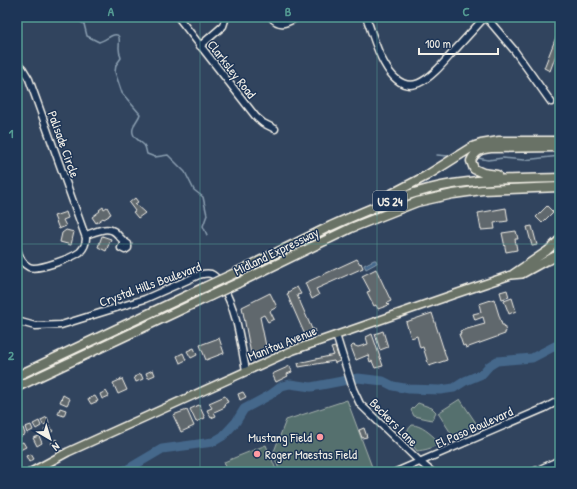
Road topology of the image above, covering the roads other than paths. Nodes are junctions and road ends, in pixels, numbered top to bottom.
1 (178, 17) edge
2 (226, 17) edge
3 (271, 17) edge
4 (298, 17) edge
5 (366, 17) edge
6 (486, 17) edge
7 (200, 46) junction
8 (17, 62) edge
9 (551, 102) dead end
10 (275, 129) dead end
11 (560, 141) edge
12 (560, 147) edge
13 (549, 178) junction
14 (560, 178) edge
15 (560, 187) edge
16 (86, 235) junction
17 (311, 236) junction
18 (560, 239) edge
19 (123, 243) dead end
20 (17, 249) edge
21 (560, 253) edge
22 (549, 260) joint
23 (511, 275) junction
24 (17, 321) edge
25 (336, 335) junction
26 (246, 370) junction
27 (17, 376) edge
28 (17, 387) edge
29 (560, 400) edge
30 (558, 461) edge
31 (420, 462) junction
32 (560, 470) edge
33 (31, 472) edge
34 (396, 472) edge
35 (432, 472) edge
36 (533, 472) edge

1 - 7 street, Clarksley Road
2 - 7 street
3 - 4 street
5 - 6 street
6 - 9 street
7 - 10 street, Clarksley Road
8 - 16 street, Palisade Circle
11 - 17 highway
12 - 13 highway
13 - 14 highway, Midland Expressway / US 24
13 - 17 highway, Midland Expressway / US 24
15 - 28 highway, Midland Expressway / US 24, bridge
16 - 19 street
16 - 20 street
17 - 27 highway, Midland Expressway / US 24, bridge
18 - 23 main road, Manitou Avenue
21 - 22 highway
22 - 23 main road, Manitou Avenue
23 - 25 main road, Manitou Avenue
24 - 26 street, Crystal Hills Boulevard
25 - 26 main road, Manitou Avenue
25 - 31 street, Beckers Lane
26 - 33 main road, Manitou Avenue
29 - 31 street, El Paso Boulevard
30 - 32 street
30 - 36 street
31 - 34 street, El Paso Boulevard
31 - 35 street, Beckers Lane

